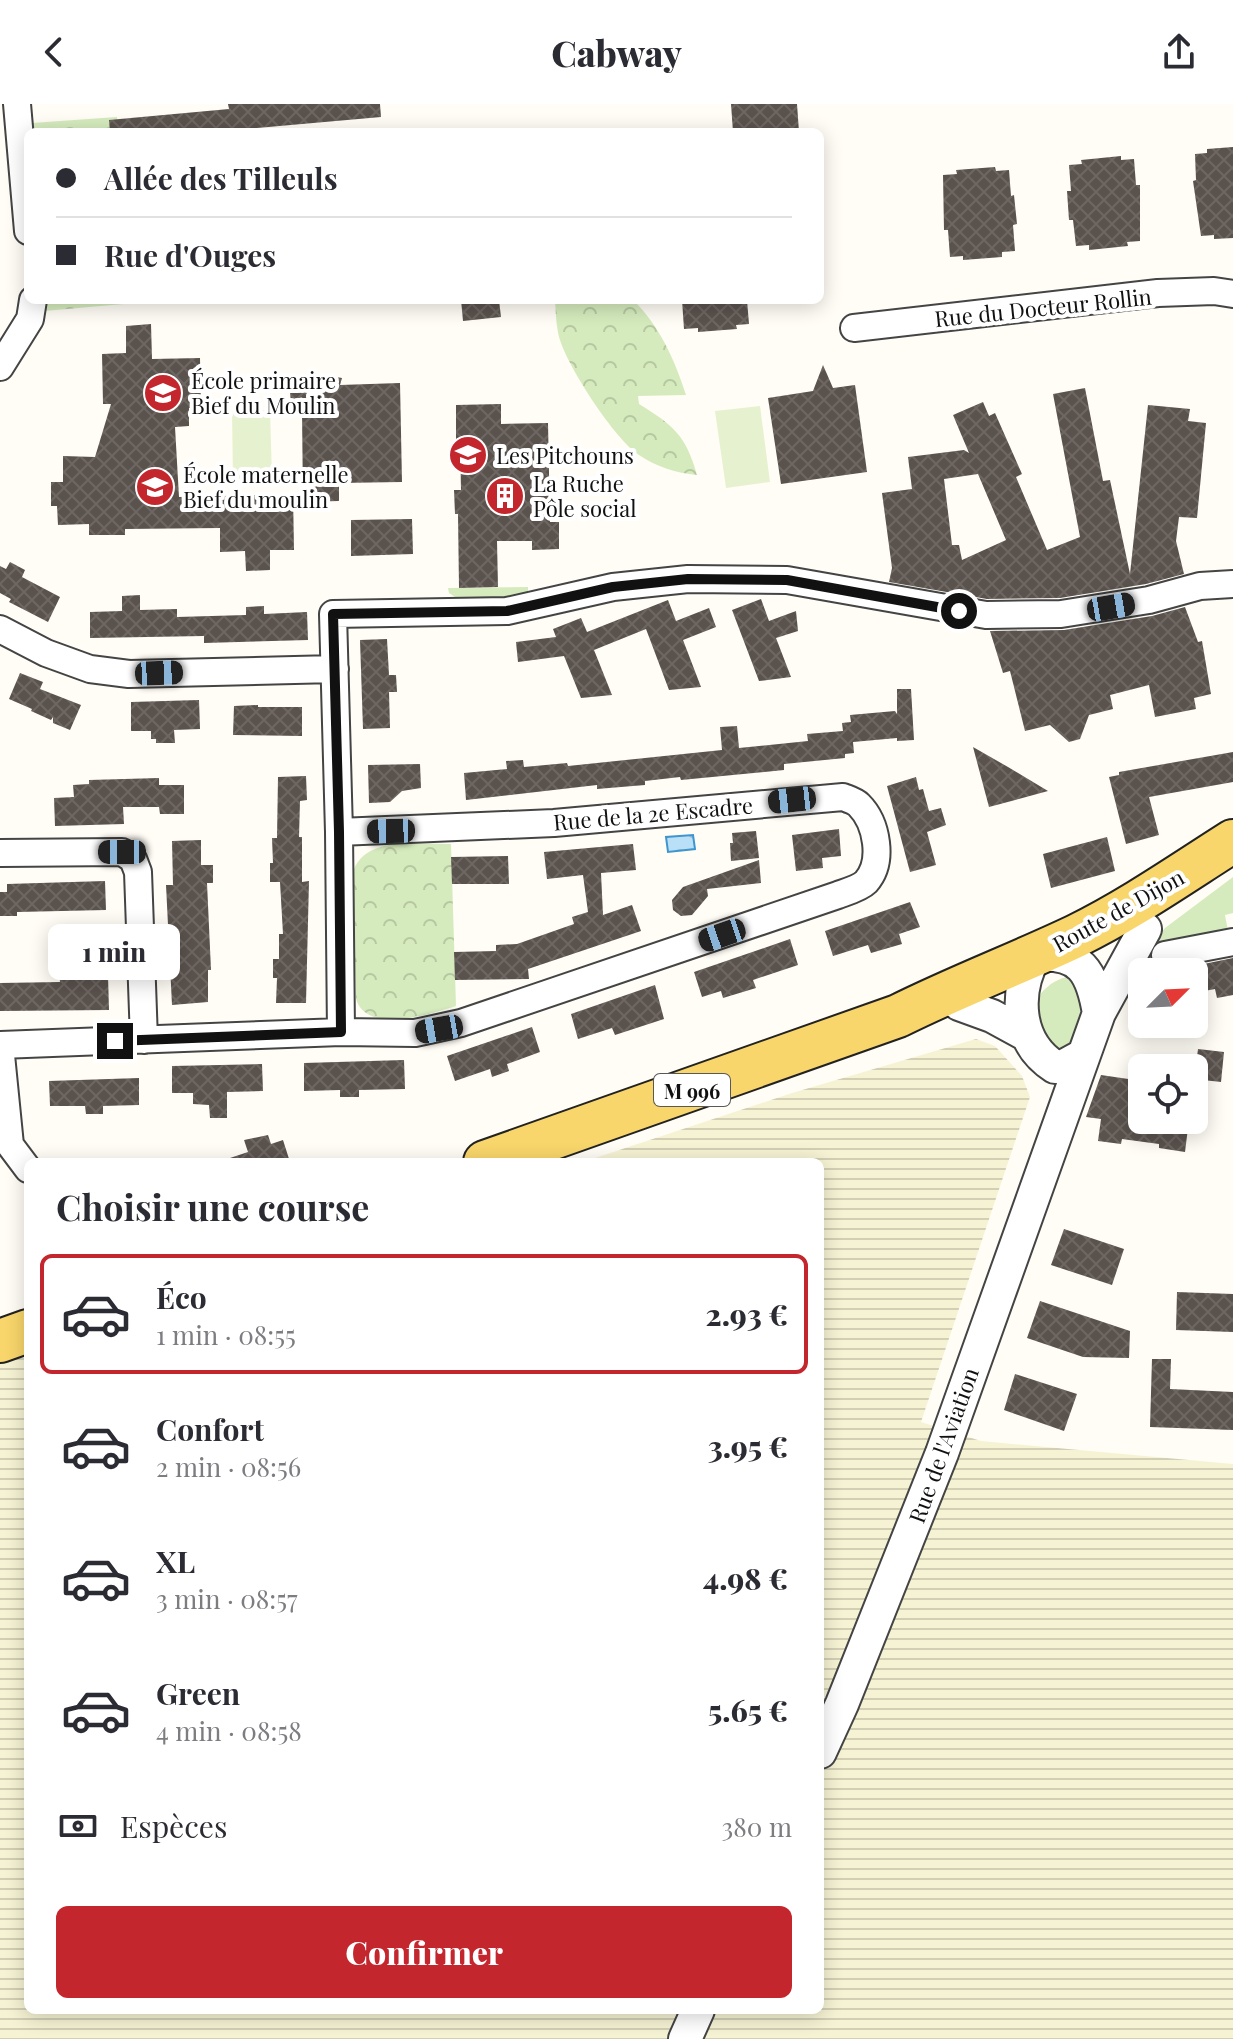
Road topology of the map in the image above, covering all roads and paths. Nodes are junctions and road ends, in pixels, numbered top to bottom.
1 (17, 104) edge
2 (24, 185) edge
3 (1233, 294) edge
4 (32, 304) edge
5 (854, 328) dead end
6 (0, 367) edge
7 (1233, 584) edge
8 (0, 629) edge
9 (335, 669) junction
10 (339, 832) junction
11 (0, 837) edge
12 (1233, 841) edge
13 (29, 852) junction
14 (0, 853) edge
15 (1233, 868) edge
16 (1155, 942) junction
17 (1233, 942) edge
18 (1080, 963) junction
19 (1019, 970) junction
20 (959, 1004) junction
21 (1099, 1013) junction
22 (898, 1016) junction
23 (341, 1032) junction
24 (1025, 1034) junction
25 (144, 1040) junction
26 (0, 1045) edge
27 (1084, 1055) junction
28 (1047, 1062) junction
29 (1055, 1133) junction
30 (496, 1158) edge
31 (24, 1164) edge
32 (24, 1309) edge
33 (0, 1317) edge
34 (24, 1332) edge
35 (0, 1341) edge
36 (824, 1743) edge
37 (696, 2014) edge
38 (685, 2039) edge

1 - 2 street
3 - 5 street, Rue du Docteur Rollin
4 - 6 street
7 - 9 street
8 - 9 street
9 - 10 street
10 - 23 street
10 - 23 street, Rue de la 2e Escadre
11 - 13 street
12 - 19 main road, Route de Dijon / M 996
13 - 14 street
13 - 25 street
15 - 16 main road, Route de Dijon
16 - 17 street
16 - 18 main road, M 996
16 - 21 street
18 - 19 main road, M 996
18 - 21 street
19 - 20 main road, M 996
19 - 22 main road, M 996
19 - 24 street
20 - 22 main road, M 996
20 - 24 street
21 - 27 street
22 - 30 main road, M 996
23 - 25 street, Rue de la 2e Escadre
24 - 28 street
25 - 26 street, Rue de la 2e Escadre
26 - 31 street
27 - 28 street
27 - 29 street, Rue de l'Aviation
28 - 29 street
29 - 36 street, Rue de l'Aviation
32 - 33 main road
34 - 35 main road
37 - 38 street

